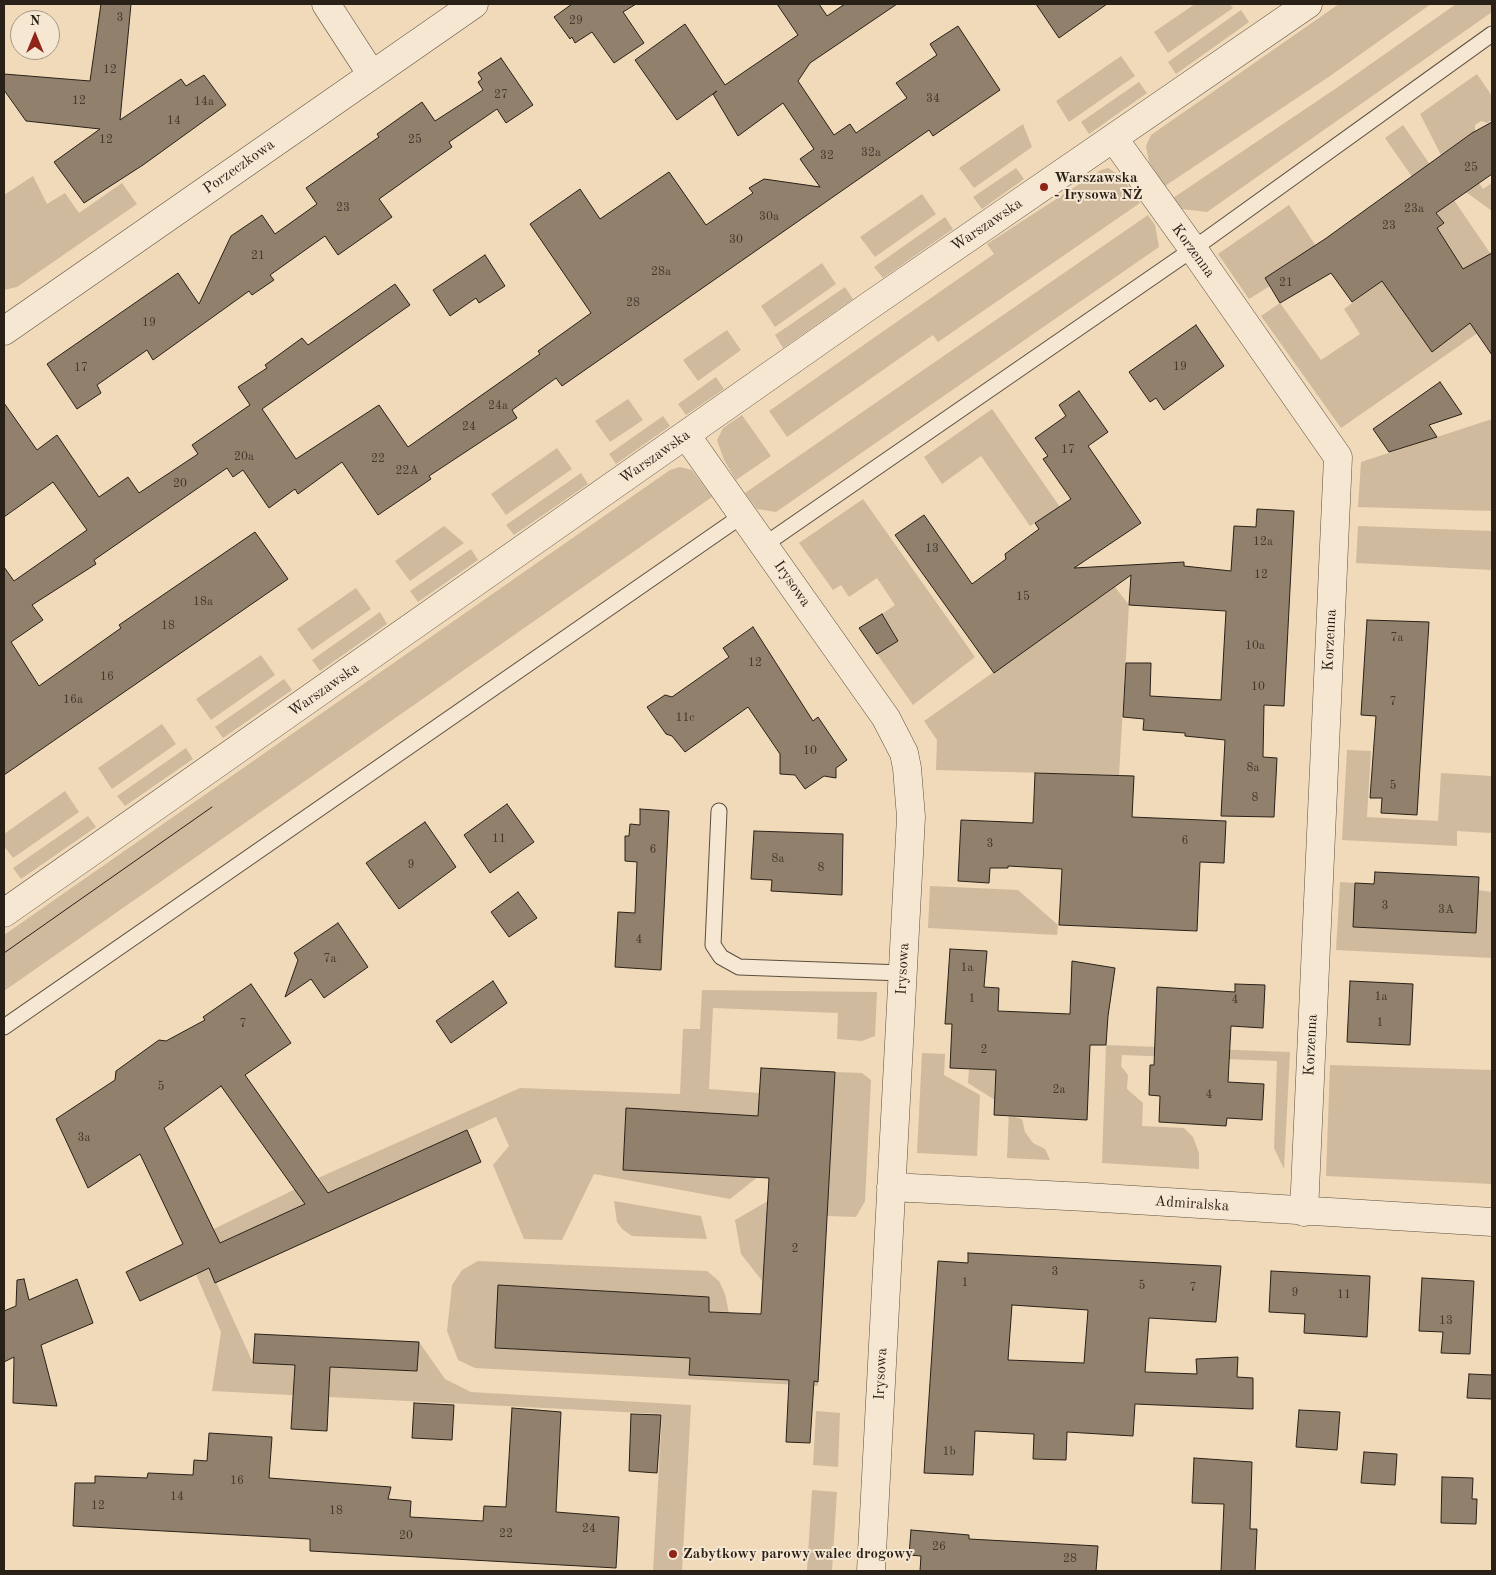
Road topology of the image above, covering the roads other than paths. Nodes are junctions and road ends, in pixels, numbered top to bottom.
1 (326, 4) edge
2 (474, 4) edge
3 (1308, 4) edge
4 (1492, 34) edge
5 (372, 75) junction
6 (1114, 139) junction
7 (1193, 249) junction
8 (4, 331) edge
9 (686, 435) junction
10 (743, 515) junction
11 (764, 545) junction
12 (719, 811) dead end
13 (4, 913) edge
14 (902, 973) junction
15 (4, 1027) edge
16 (891, 1187) junction
17 (1304, 1212) junction
18 (1492, 1222) edge
19 (871, 1571) edge

1 - 5 street
2 - 5 street, Porzeczkowa
3 - 6 street, Warszawska
4 - 7 lane
5 - 8 street, Porzeczkowa
6 - 7 street, Korzenna
6 - 9 street, Warszawska
7 - 11 lane
7 - 17 street, Korzenna
9 - 10 street, Irysowa
9 - 13 street, Warszawska
10 - 11 street, Irysowa
10 - 15 lane
11 - 14 street, Irysowa
12 - 14 lane
14 - 16 street, Irysowa
16 - 17 street, Admiralska
16 - 19 street, Irysowa
17 - 18 street, Admiralska

